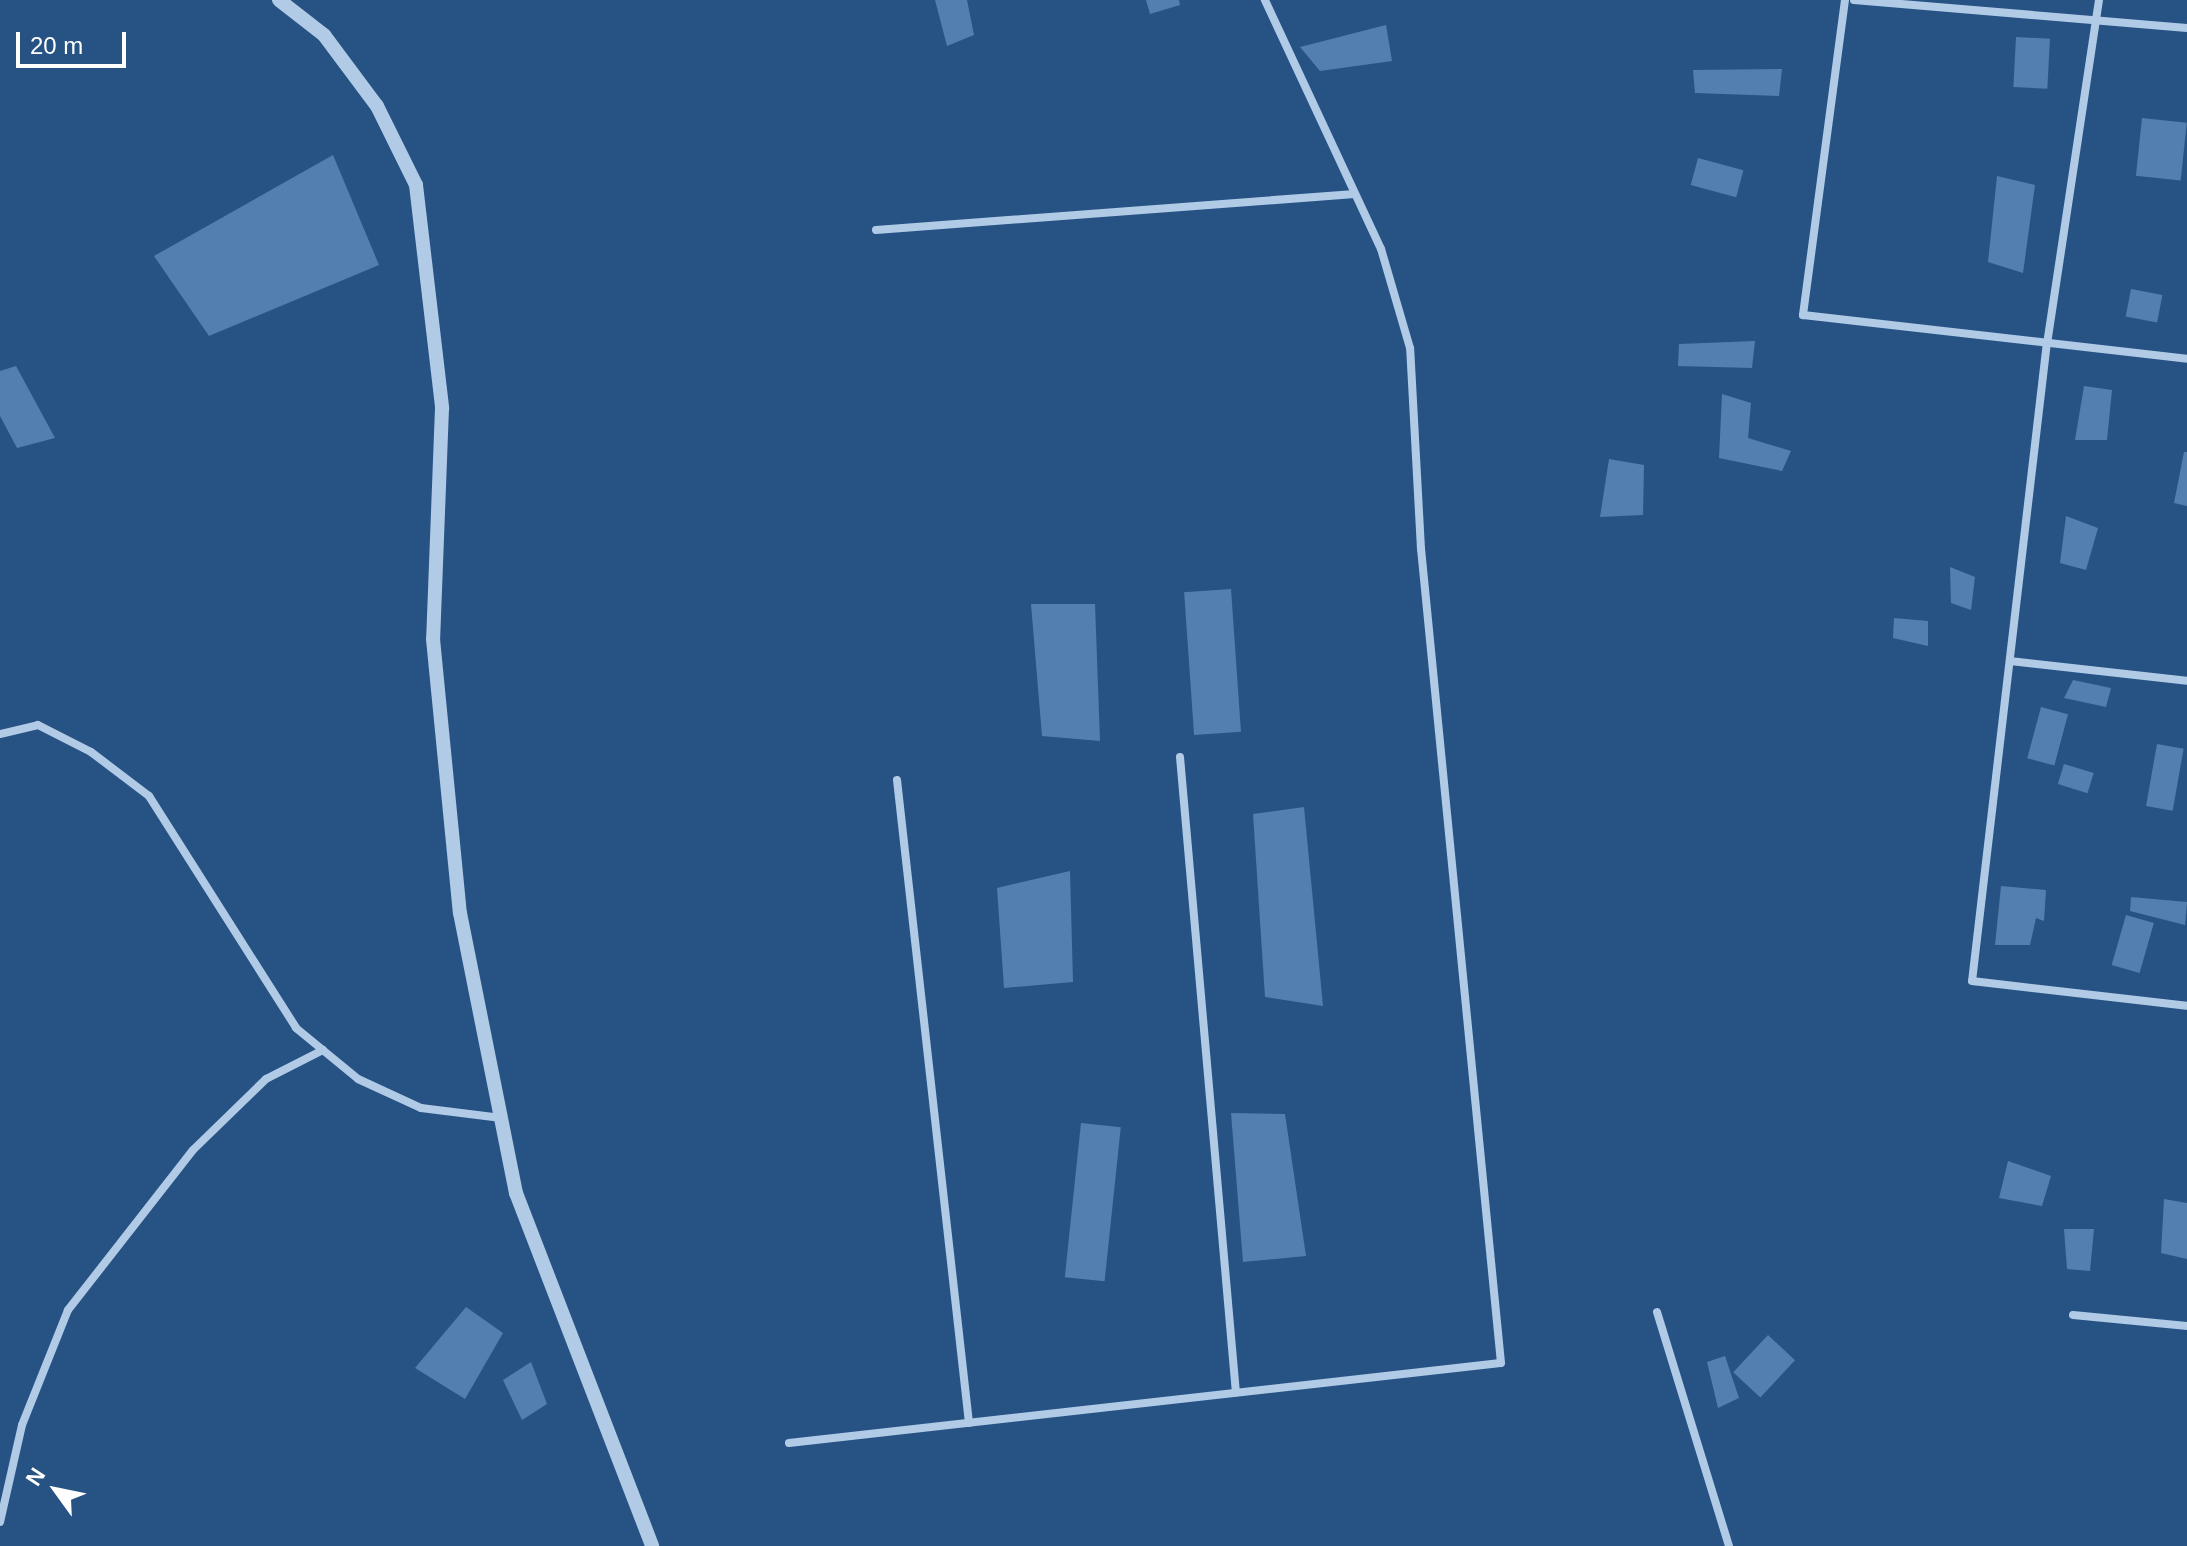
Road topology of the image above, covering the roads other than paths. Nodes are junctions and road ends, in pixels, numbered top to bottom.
1 (1265, 0) edge
2 (1845, 0) edge
3 (1854, 0) edge
4 (2099, 0) edge
5 (282, 1) edge
6 (2096, 22) junction
7 (2187, 28) edge
8 (1355, 194) junction
9 (876, 230) dead end
10 (2047, 342) junction
11 (2187, 359) edge
12 (2010, 661) junction
13 (2187, 681) edge
14 (0, 734) edge
15 (1180, 757) dead end
16 (897, 780) dead end
17 (2187, 1006) edge
18 (323, 1050) junction
19 (501, 1118) junction
20 (1657, 1312) dead end
21 (2073, 1315) dead end
22 (2187, 1326) edge
23 (1236, 1393) junction
24 (969, 1423) junction
25 (789, 1443) dead end
26 (0, 1522) edge
27 (652, 1546) edge
28 (1729, 1546) edge

1 - 8 street
2 - 10 street
3 - 6 street
4 - 6 street
5 - 19 street
6 - 7 street
6 - 10 street
8 - 9 street
8 - 23 street
10 - 11 street
10 - 12 street
12 - 13 street
12 - 17 street
14 - 18 street
15 - 23 street
16 - 24 street
18 - 19 street
18 - 26 street
19 - 27 street
20 - 28 street
21 - 22 street
23 - 24 street
24 - 25 street

